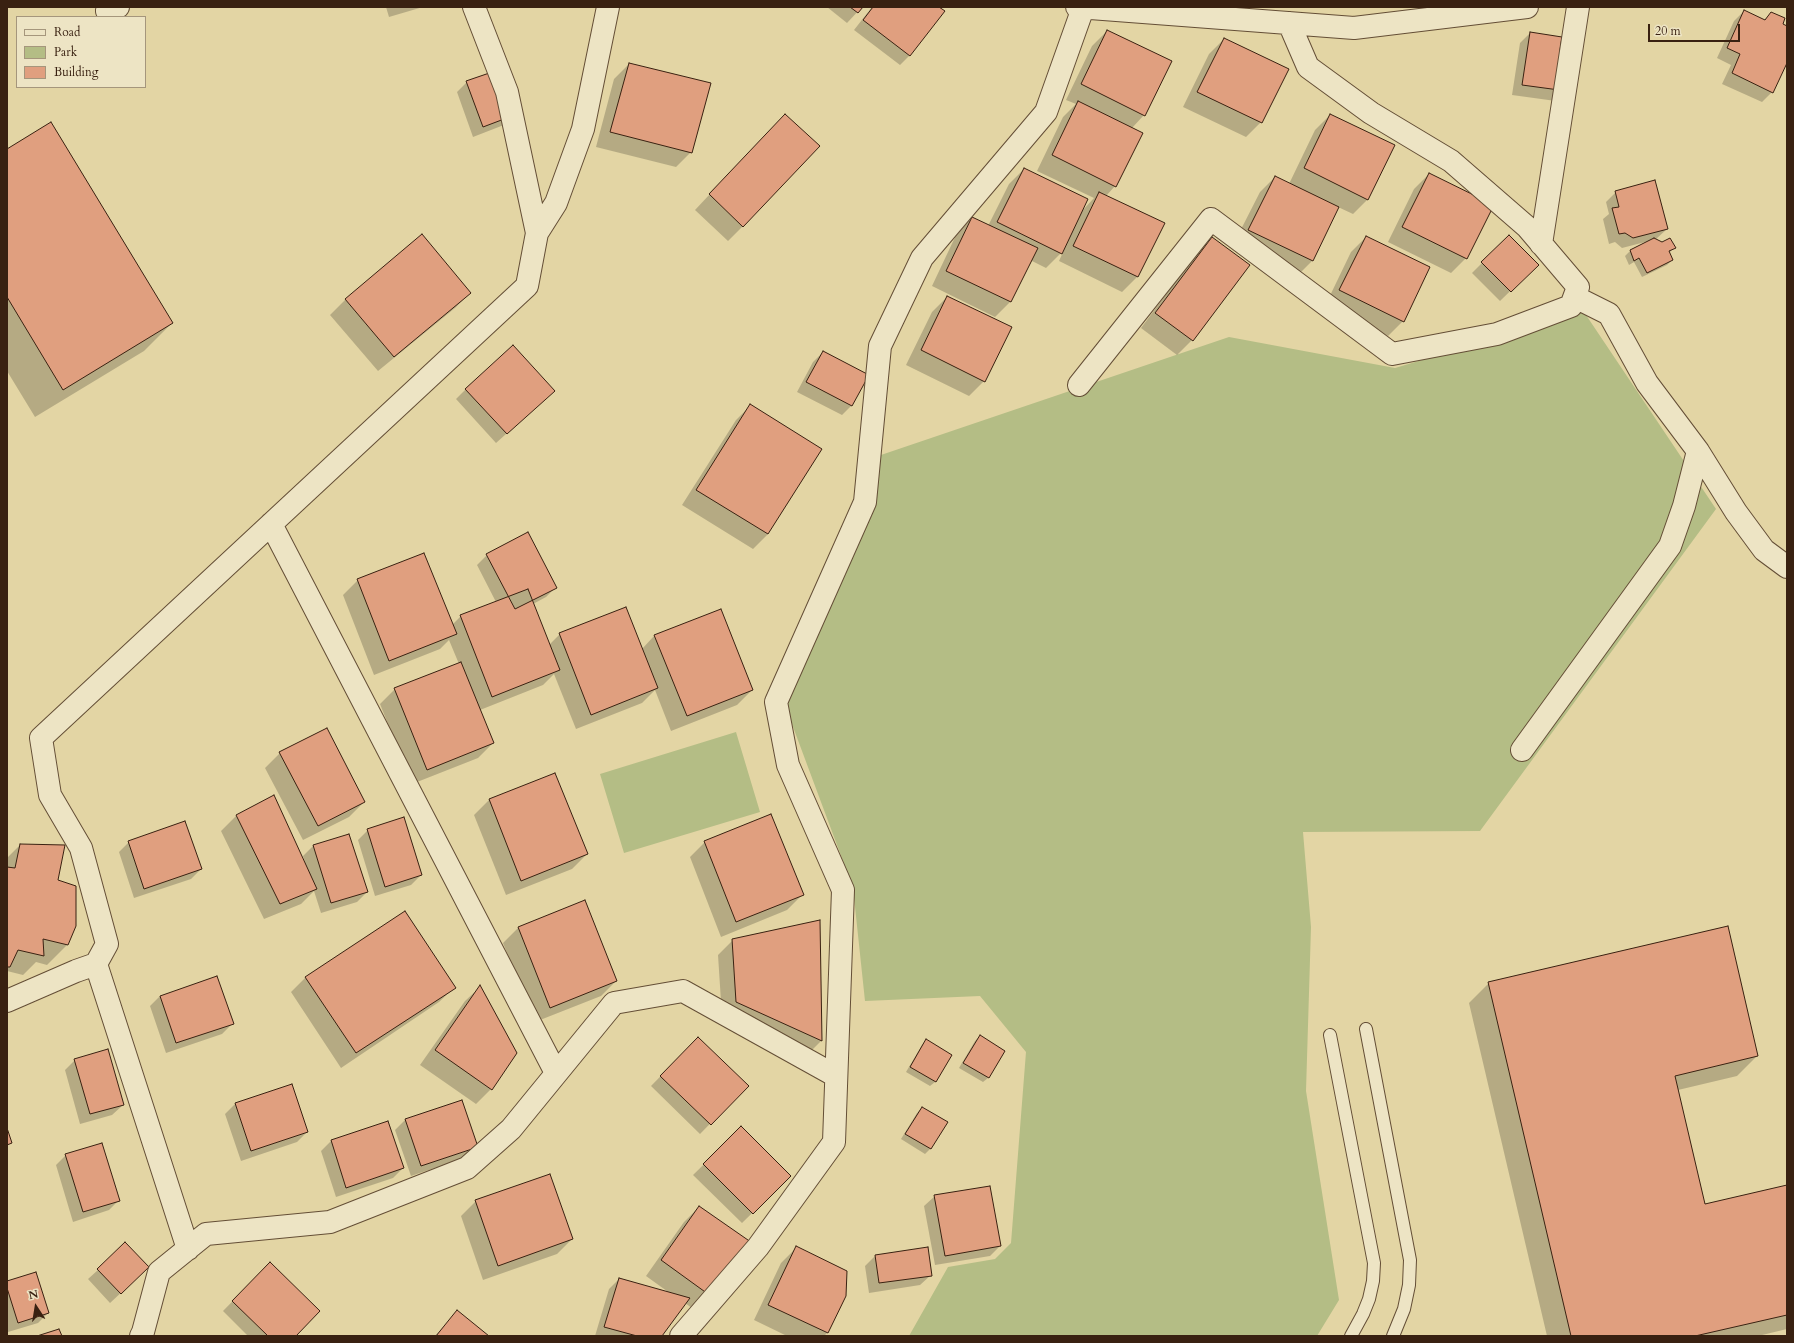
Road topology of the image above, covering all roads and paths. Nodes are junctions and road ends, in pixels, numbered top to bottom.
1 (474, 7) edge
2 (608, 7) edge
3 (1080, 7) edge
4 (1527, 7) edge
5 (1578, 7) edge
6 (1289, 23) junction
7 (537, 233) junction
8 (1541, 244) junction
9 (1575, 297) junction
10 (1079, 385) dead end
11 (1698, 451) junction
12 (271, 524) junction
13 (1787, 567) edge
14 (1522, 750) dead end
15 (96, 964) junction
16 (7, 1001) edge
17 (1366, 1029) dead end
18 (1330, 1035) dead end
19 (556, 1073) junction
20 (836, 1076) junction
21 (188, 1249) junction
22 (141, 1336) edge
23 (681, 1336) edge
24 (1351, 1336) edge
25 (1393, 1336) edge

1 - 7 street
2 - 7 street
3 - 6 street
3 - 20 street
4 - 6 street
5 - 8 street
6 - 8 street
7 - 12 street
8 - 9 street
9 - 10 street
9 - 11 street
11 - 13 street
11 - 14 street
12 - 15 street
12 - 19 street
15 - 16 street
15 - 21 street
17 - 25 lane
18 - 24 lane
19 - 20 street
19 - 21 street
20 - 23 street
21 - 22 street

